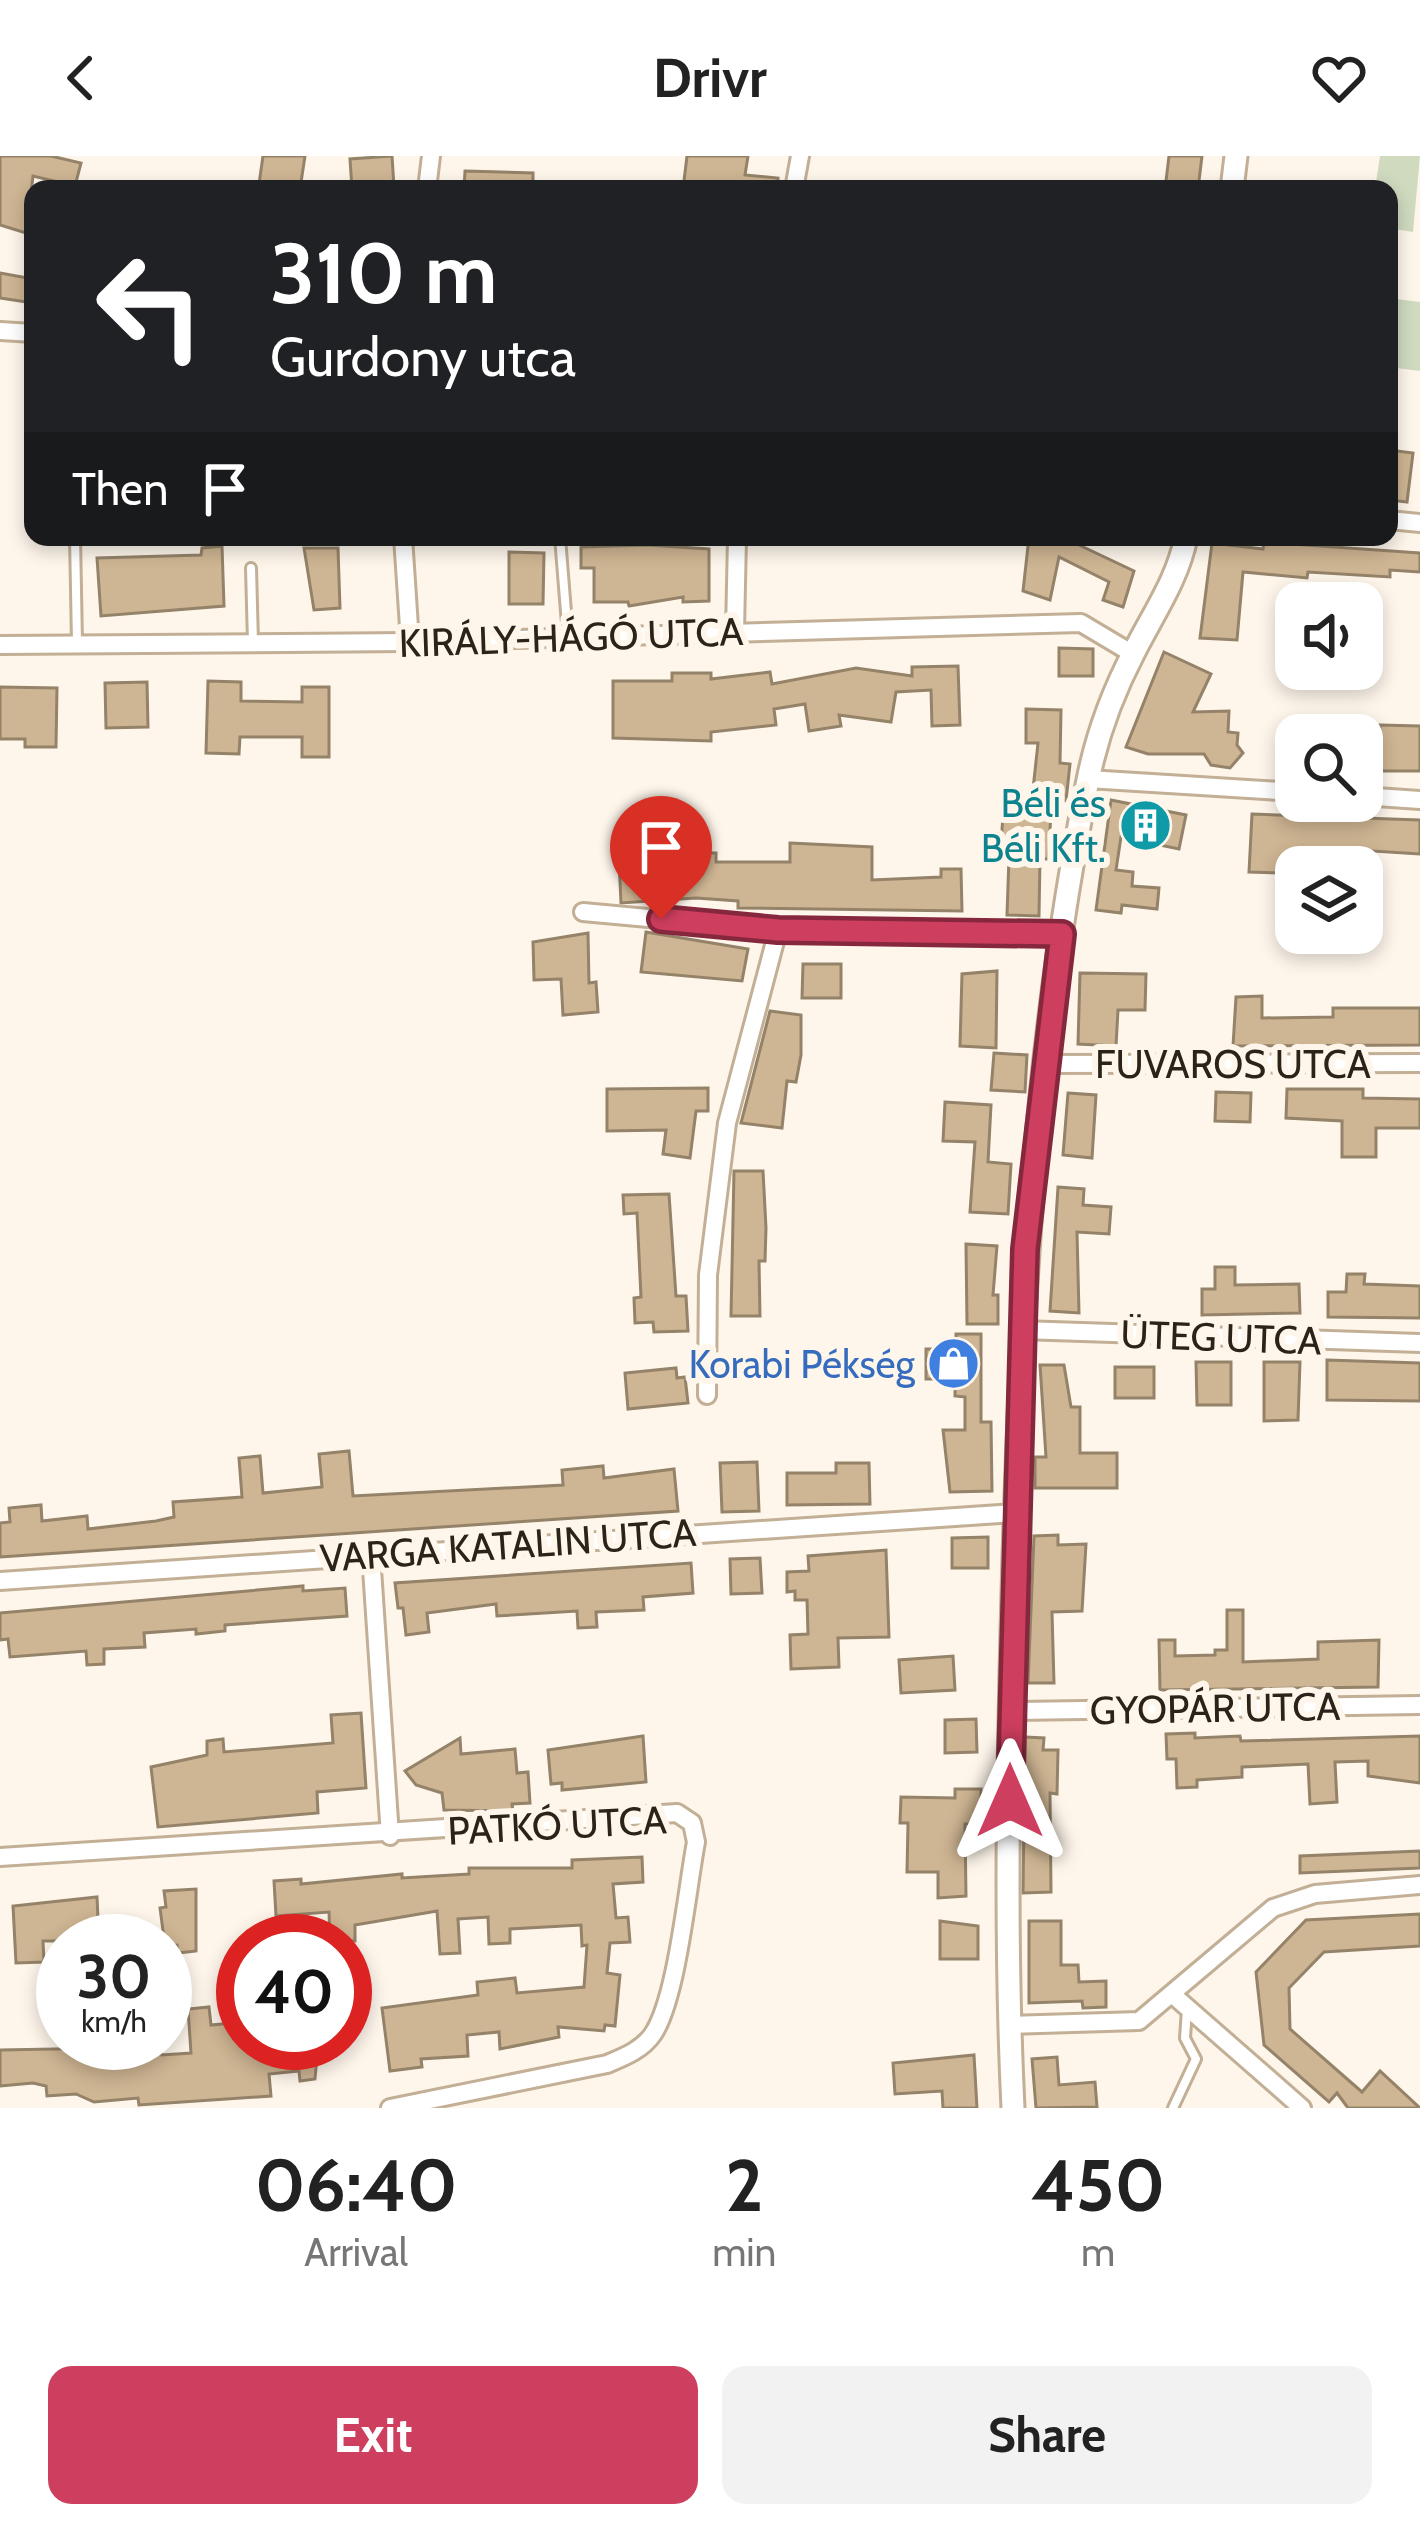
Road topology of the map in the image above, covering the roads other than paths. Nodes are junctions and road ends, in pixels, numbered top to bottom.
1 (75, 546) edge
2 (405, 546) edge
3 (561, 546) edge
4 (737, 546) edge
5 (1183, 546) edge
6 (250, 568) dead end
7 (735, 632) junction
8 (568, 638) junction
9 (410, 642) junction
10 (77, 644) junction
11 (253, 644) junction
12 (0, 645) edge
13 (1133, 654) junction
14 (1088, 779) junction
15 (1275, 791) edge
16 (1383, 797) edge
17 (1420, 800) edge
18 (583, 912) dead end
19 (778, 930) junction
20 (1062, 934) junction
21 (1420, 1063) edge
22 (1046, 1064) junction
23 (1021, 1330) junction
24 (1420, 1343) edge
25 (707, 1395) dead end
26 (1016, 1513) junction
27 (371, 1554) junction
28 (0, 1581) edge
29 (1420, 1705) edge
30 (1010, 1711) junction
31 (390, 1835) junction
32 (0, 1857) edge
33 (1420, 1885) edge
34 (1180, 2001) junction
35 (1009, 2025) junction
36 (390, 2108) edge
37 (1013, 2108) edge
38 (1173, 2108) edge
39 (1302, 2108) edge

1 - 10 lane
2 - 9 street
3 - 8 lane
4 - 7 street
5 - 13 street
6 - 11 lane
7 - 8 street, KIRÁLY-HÁGÓ UTCA
7 - 13 street, KIRÁLY-HÁGÓ UTCA
8 - 9 street, KIRÁLY-HÁGÓ UTCA
9 - 11 street, KIRÁLY-HÁGÓ UTCA
10 - 11 street, KIRÁLY-HÁGÓ UTCA
10 - 12 street, KIRÁLY-HÁGÓ UTCA
13 - 14 street
14 - 15 street
14 - 20 street
16 - 17 street
18 - 19 street
19 - 20 street
19 - 25 street
20 - 22 street
21 - 22 street, FUVAROS UTCA
22 - 23 street
23 - 24 street, ÜTEG UTCA
23 - 26 street
26 - 27 street, VARGA KATALIN UTCA
26 - 30 street
27 - 28 street, VARGA KATALIN UTCA
27 - 31 street
29 - 30 street, GYOPÁR UTCA
30 - 35 street
31 - 32 street, PATKÓ UTCA
31 - 36 street, PATKÓ UTCA
33 - 34 street
34 - 35 street
34 - 38 lane
34 - 39 street
35 - 37 street

